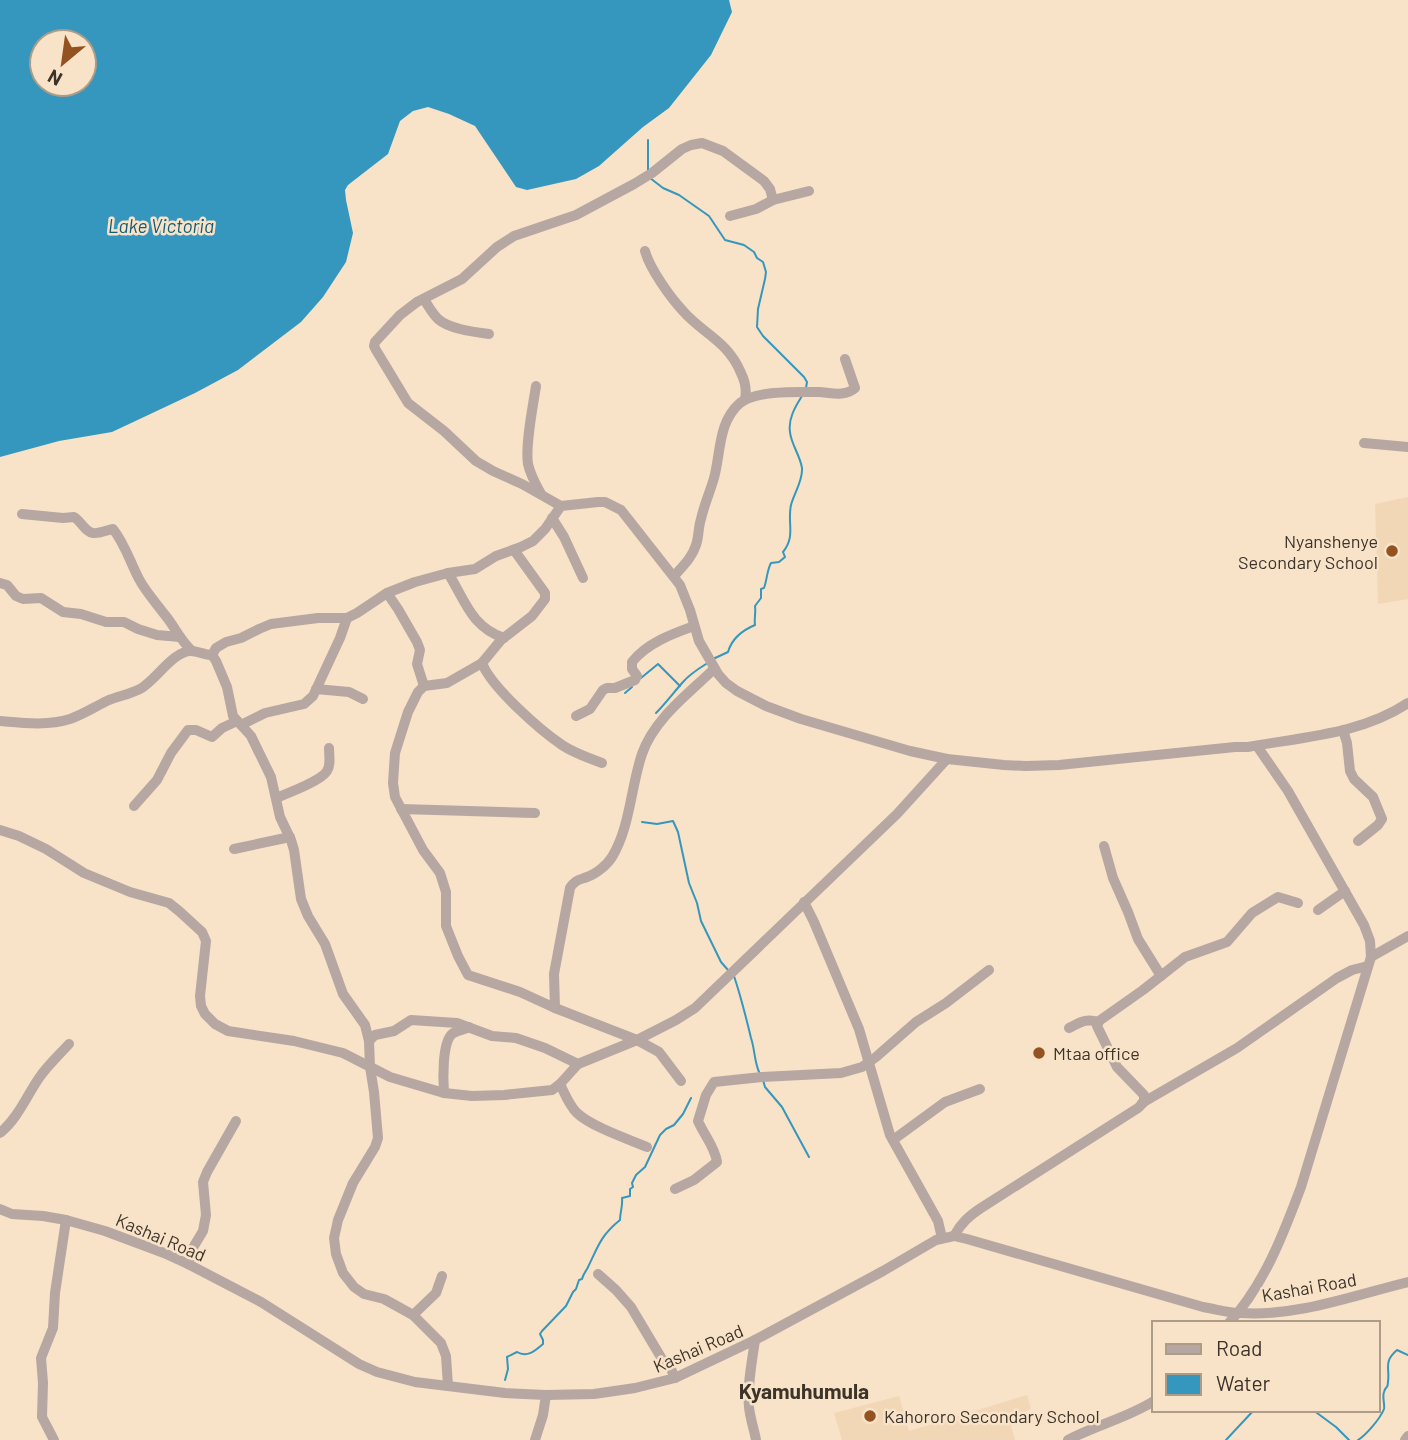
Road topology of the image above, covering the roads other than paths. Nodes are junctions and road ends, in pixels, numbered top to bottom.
1 (809, 191) dead end
2 (773, 200) junction
3 (730, 216) dead end
4 (645, 251) dead end
5 (425, 299) junction
6 (489, 334) dead end
7 (845, 359) dead end
8 (536, 386) dead end
9 (746, 399) junction
10 (1364, 443) dead end
11 (1408, 447) edge
12 (541, 495) junction
13 (561, 506) junction
14 (22, 514) dead end
15 (552, 518) junction
16 (514, 550) junction
17 (448, 573) junction
18 (674, 576) junction
19 (583, 578) dead end
20 (0, 583) edge
21 (387, 593) junction
22 (347, 618) junction
23 (694, 626) junction
24 (180, 638) junction
25 (504, 638) junction
26 (192, 651) junction
27 (212, 656) junction
28 (482, 663) junction
29 (714, 669) junction
30 (424, 687) junction
31 (316, 689) junction
32 (363, 699) dead end
33 (1408, 703) edge
34 (576, 716) dead end
35 (0, 722) edge
36 (239, 723) junction
37 (1343, 730) junction
38 (1256, 746) junction
39 (329, 748) dead end
40 (947, 759) junction
41 (602, 763) dead end
42 (276, 798) junction
43 (134, 806) dead end
44 (401, 809) junction
45 (535, 813) dead end
46 (0, 830) edge
47 (290, 837) junction
48 (1358, 841) dead end
49 (1104, 846) dead end
50 (234, 849) dead end
51 (1345, 891) junction
52 (804, 902) junction
53 (1298, 904) dead end
54 (1318, 909) dead end
55 (1408, 936) edge
56 (1370, 962) junction
57 (989, 970) dead end
58 (1161, 975) junction
59 (555, 1008) junction
60 (1099, 1022) junction
61 (468, 1027) junction
62 (1069, 1028) dead end
63 (637, 1040) junction
64 (369, 1041) junction
65 (69, 1044) dead end
66 (869, 1061) junction
67 (578, 1064) junction
68 (370, 1068) junction
69 (681, 1080) dead end
70 (559, 1084) junction
71 (980, 1088) dead end
72 (444, 1093) junction
73 (1142, 1104) junction
74 (236, 1121) dead end
75 (0, 1133) edge
76 (893, 1140) junction
77 (647, 1147) dead end
78 (675, 1189) dead end
79 (0, 1209) edge
80 (66, 1220) junction
81 (954, 1236) junction
82 (942, 1238) junction
83 (188, 1264) junction
84 (598, 1274) dead end
85 (442, 1276) dead end
86 (1408, 1282) edge
87 (1238, 1313) junction
88 (413, 1315) junction
89 (1231, 1321) edge
90 (755, 1340) junction
91 (675, 1378) junction
92 (448, 1386) junction
93 (546, 1395) junction
94 (1152, 1402) edge
95 (1408, 1436) edge
96 (54, 1440) edge
97 (535, 1440) edge
98 (756, 1440) edge
99 (1068, 1440) edge
100 (1405, 1440) edge

1 - 2 street
2 - 3 street
2 - 5 street
4 - 9 street
5 - 6 street
5 - 12 street
7 - 9 street
8 - 12 street
9 - 18 street
10 - 11 street
12 - 13 street
13 - 15 street
13 - 18 street
14 - 24 street
15 - 16 street
15 - 19 street
16 - 17 street
16 - 25 street
17 - 21 street
17 - 25 street
18 - 23 street
20 - 24 street
21 - 22 street
21 - 30 street
22 - 27 street
22 - 31 street
23 - 29 street
23 - 34 street
24 - 26 street
25 - 28 street
26 - 27 street
26 - 35 street
27 - 36 street
28 - 30 street
28 - 41 street
29 - 40 street
29 - 59 street
30 - 44 street
31 - 32 street
31 - 36 street
33 - 37 street
36 - 42 street
36 - 43 street
37 - 38 street
37 - 48 street
38 - 40 street
38 - 51 street
39 - 42 street
40 - 52 street
42 - 47 street
44 - 45 street
44 - 59 street
46 - 68 street
47 - 50 street
47 - 64 street
49 - 58 street
51 - 54 street
51 - 56 street
52 - 63 street
52 - 66 street
53 - 58 street
55 - 56 street
56 - 73 street
56 - 87 street
57 - 66 street
58 - 60 street
59 - 63 street
60 - 62 street
60 - 73 street
61 - 64 street
61 - 67 street
61 - 72 street
63 - 67 street
63 - 69 street
64 - 68 street
65 - 75 street
66 - 76 street
66 - 78 street
67 - 70 street
68 - 72 street
68 - 88 street
70 - 72 street
70 - 77 street
71 - 76 street
73 - 81 street
74 - 83 street
76 - 82 street
79 - 80 street, Kashai Road
80 - 83 street, Kashai Road
80 - 96 street
81 - 82 street, Kashai Road
81 - 87 street, Kashai Road
82 - 90 street, Kashai Road
83 - 92 street, Kashai Road
84 - 91 street
85 - 88 street
86 - 87 street, Kashai Road
87 - 89 street
88 - 92 street
90 - 91 street, Kashai Road
90 - 98 street
91 - 93 street, Kashai Road
92 - 93 street, Kashai Road
93 - 97 street
94 - 99 street
95 - 100 street

